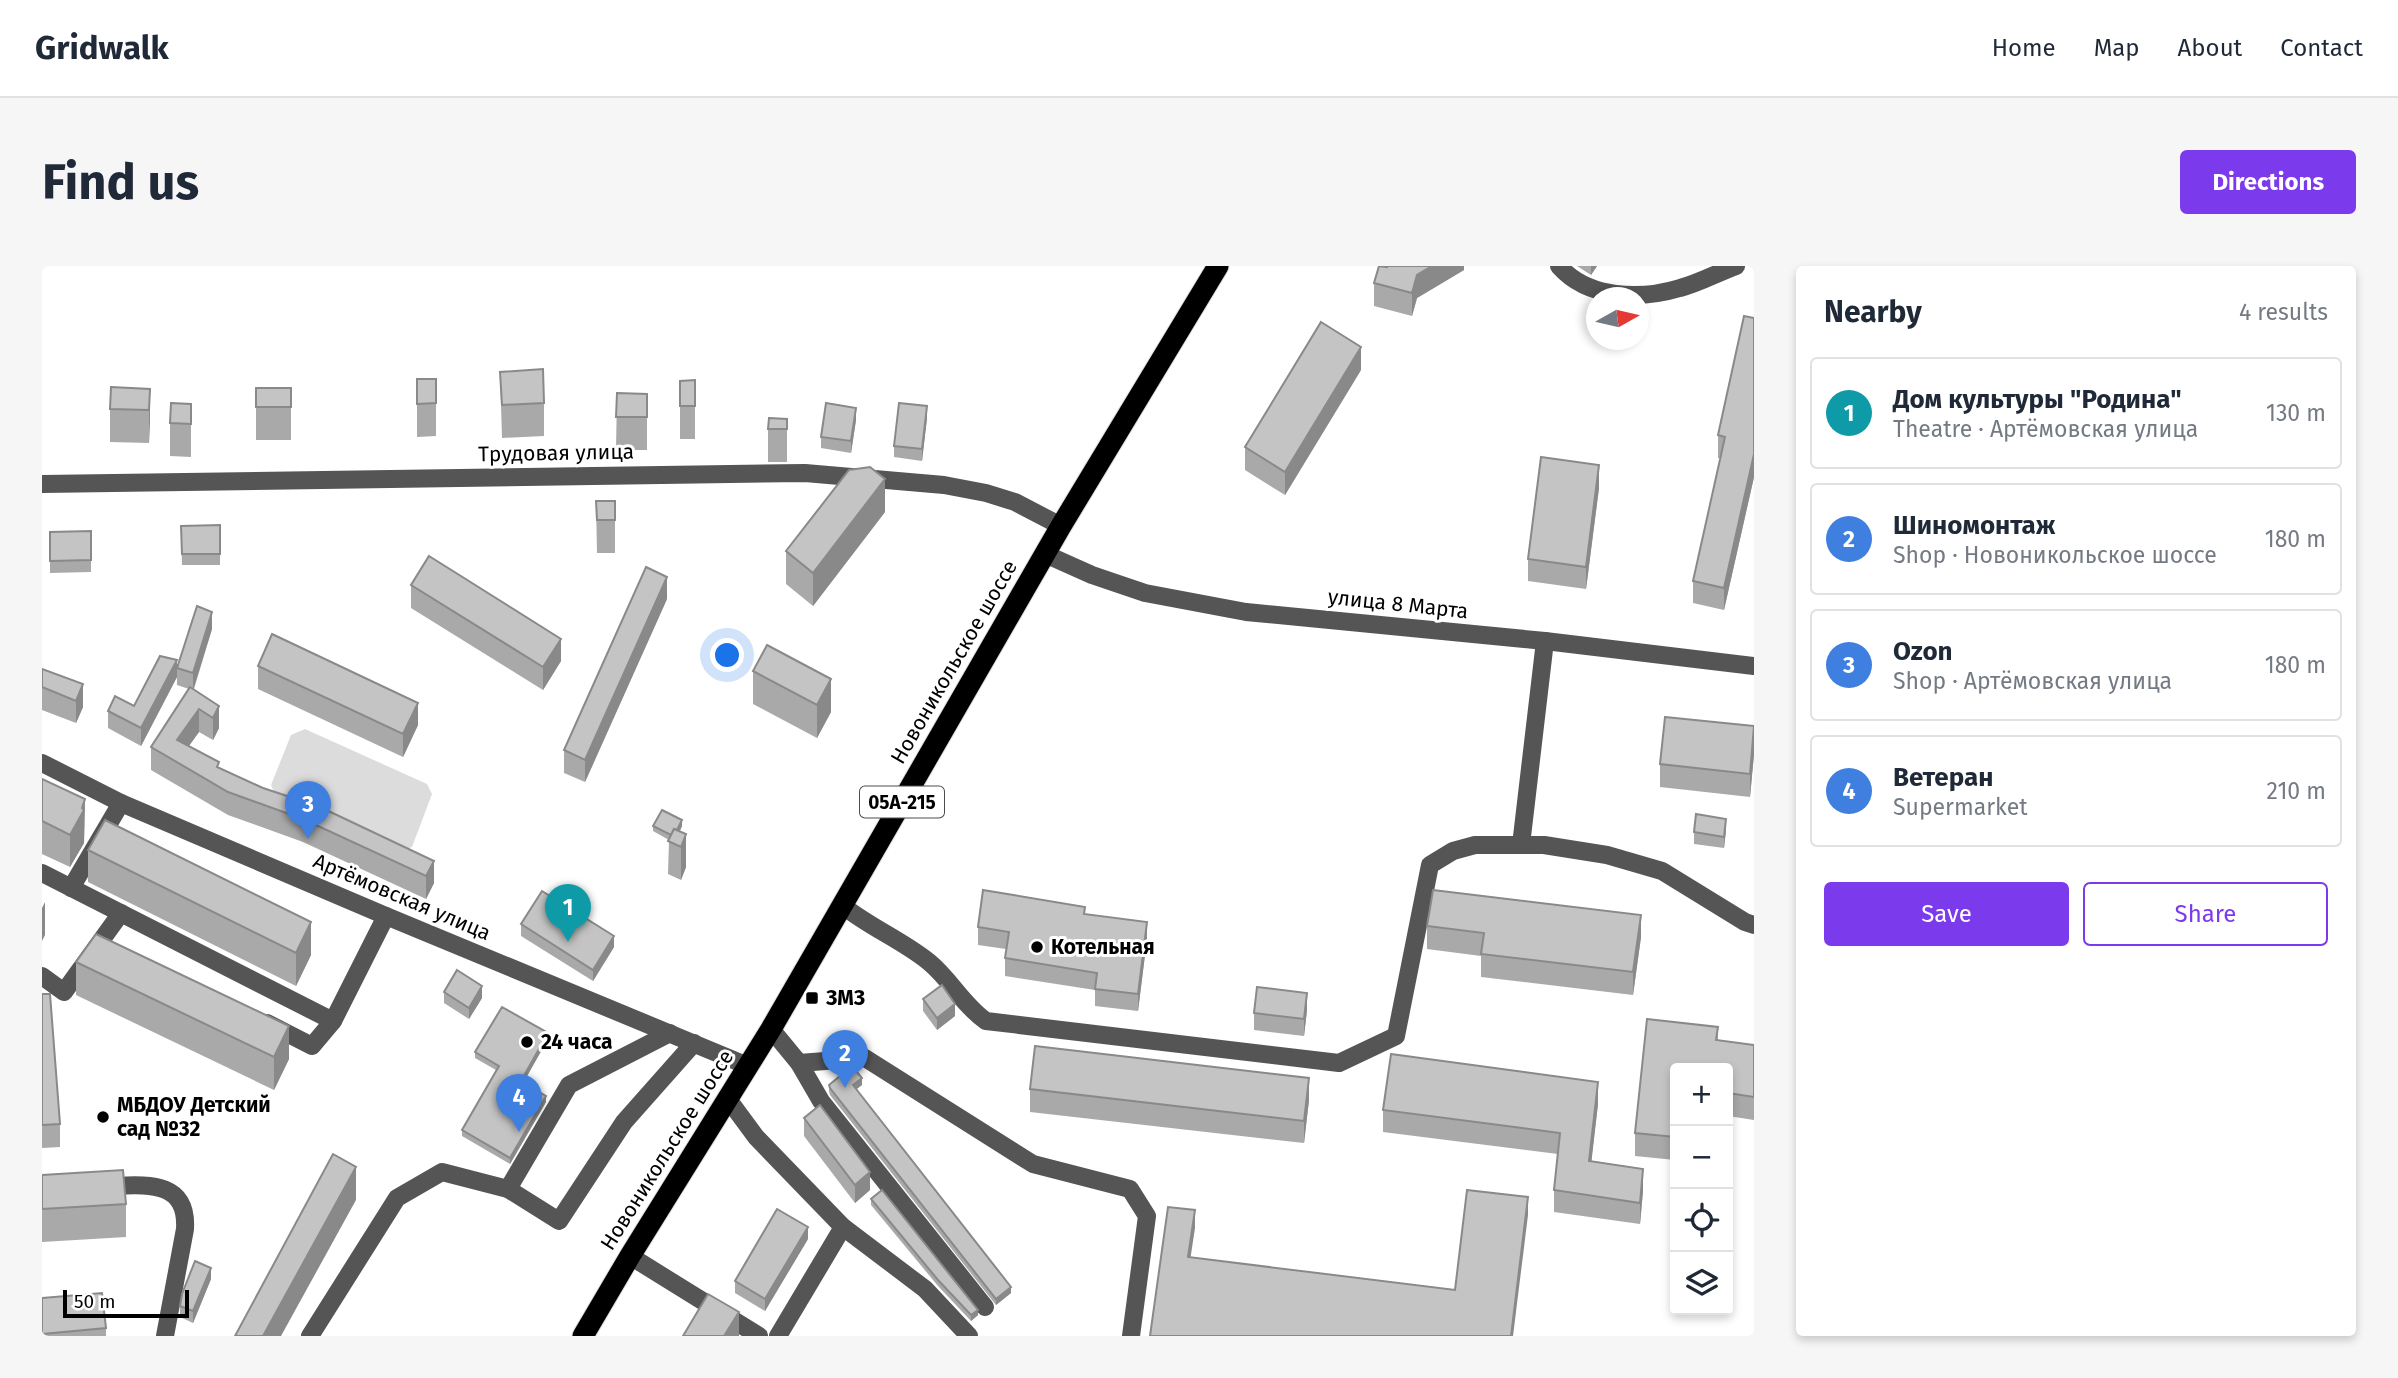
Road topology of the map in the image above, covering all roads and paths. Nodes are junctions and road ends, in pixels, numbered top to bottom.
1 (1218, 266) edge
2 (1559, 266) edge
3 (1736, 266) edge
4 (42, 484) edge
5 (1061, 526) junction
6 (1045, 554) junction
7 (1545, 641) junction
8 (1754, 666) edge
9 (42, 763) edge
10 (121, 803) junction
11 (1521, 845) junction
12 (42, 873) edge
13 (71, 888) junction
14 (842, 905) junction
15 (121, 913) junction
16 (386, 916) junction
17 (1754, 925) edge
18 (42, 976) edge
19 (251, 1015) edge
20 (333, 1021) junction
21 (771, 1029) junction
22 (670, 1033) junction
23 (694, 1043) junction
24 (799, 1063) junction
25 (748, 1066) junction
26 (728, 1099) junction
27 (81, 1186) edge
28 (508, 1189) junction
29 (843, 1227) junction
30 (630, 1256) junction
31 (985, 1307) dead end
32 (164, 1336) edge
33 (310, 1336) edge
34 (583, 1336) edge
35 (759, 1336) edge
36 (778, 1336) edge
37 (969, 1336) edge
38 (1131, 1336) edge

1 - 5 highway, Новоникольское шоссе / 05А-215
2 - 3 street
4 - 5 street, Трудовая улица
5 - 6 highway, Новоникольское шоссе / 05А-215
6 - 7 street, улица 8 Марта
6 - 14 highway, Новоникольское шоссе / 05А-215
7 - 8 street, улица 8 Марта
7 - 11 street
9 - 10 street, Артёмовская улица
10 - 13 street
10 - 16 street, Артёмовская улица
11 - 14 street
11 - 17 street
12 - 13 street
13 - 15 street
14 - 21 highway, Новоникольское шоссе / 05А-215
15 - 18 street
15 - 20 street
16 - 20 street
16 - 22 street, Артёмовская улица
19 - 20 street
21 - 24 street
21 - 25 highway, Новоникольское шоссе / 05А-215
22 - 23 street, Артёмовская улица
22 - 28 street
23 - 25 street, Артёмовская улица
23 - 28 street
24 - 31 street
24 - 38 street
25 - 26 highway, Новоникольское шоссе / 05А-215
26 - 29 street
26 - 30 highway, Новоникольское шоссе / 05А-215
27 - 32 street
28 - 33 street
29 - 36 street
29 - 37 street
30 - 34 highway, Новоникольское шоссе / 05А-215
30 - 35 street

